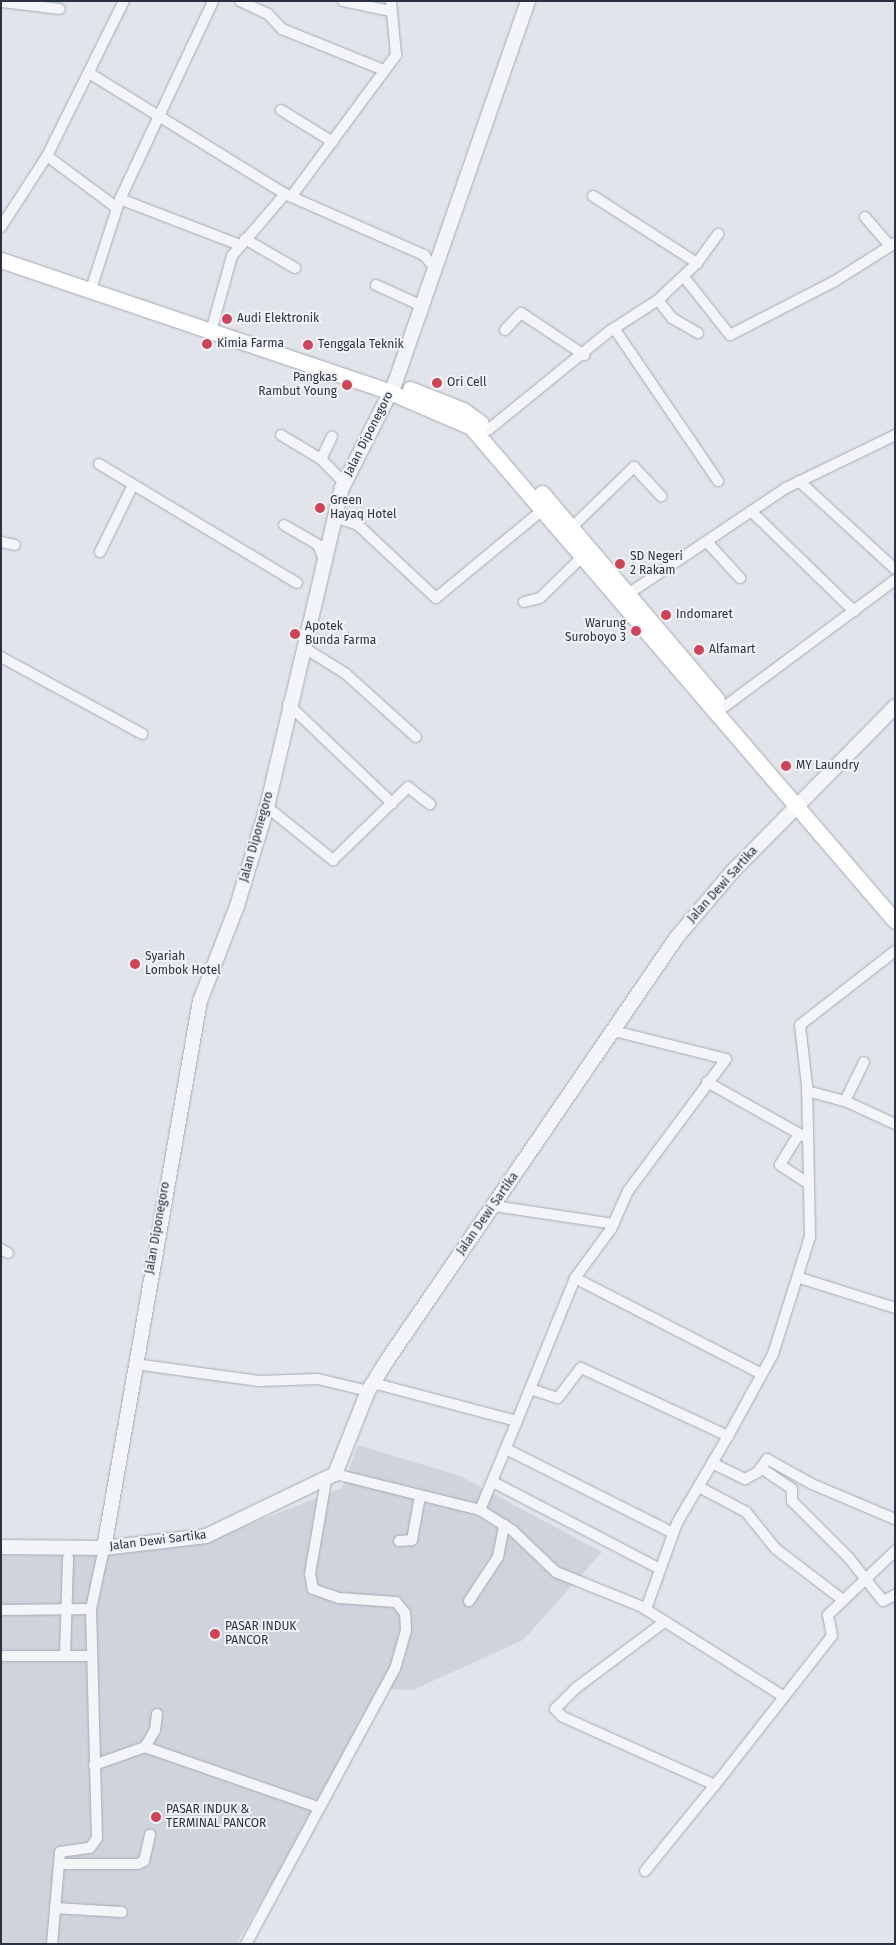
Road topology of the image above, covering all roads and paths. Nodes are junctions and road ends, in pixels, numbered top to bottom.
1 (124, 1) edge
2 (213, 1) edge
3 (240, 1) edge
4 (343, 1) edge
5 (528, 1) edge
6 (1, 2) edge
7 (391, 6) edge
8 (60, 9) dead end
9 (384, 70) junction
10 (89, 73) junction
11 (281, 110) dead end
12 (160, 116) junction
13 (334, 142) junction
14 (47, 156) junction
15 (288, 196) junction
16 (593, 196) dead end
17 (118, 203) junction
18 (865, 217) dead end
19 (1, 227) edge
20 (718, 234) dead end
21 (243, 242) junction
22 (892, 244) edge
23 (1, 253) edge
24 (1, 260) edge
25 (696, 263) junction
26 (434, 267) junction
27 (295, 268) dead end
28 (684, 277) junction
29 (89, 284) junction
30 (376, 285) dead end
31 (658, 300) junction
32 (420, 305) junction
33 (213, 324) junction
34 (614, 328) junction
35 (505, 330) dead end
36 (698, 333) dead end
37 (584, 356) junction
38 (392, 387) junction
39 (488, 430) junction
40 (281, 435) dead end
41 (895, 435) edge
42 (332, 436) dead end
43 (320, 458) junction
44 (99, 464) dead end
45 (718, 481) dead end
46 (799, 481) junction
47 (344, 483) junction
48 (133, 485) junction
49 (661, 496) dead end
50 (546, 506) junction
51 (751, 511) junction
52 (334, 516) junction
53 (284, 525) dead end
54 (571, 528) junction
55 (1, 542) edge
56 (707, 542) junction
57 (15, 545) dead end
58 (100, 552) dead end
59 (322, 557) junction
60 (582, 557) junction
61 (895, 569) edge
62 (740, 578) dead end
63 (895, 580) edge
64 (297, 582) dead end
65 (628, 594) junction
66 (524, 602) dead end
67 (854, 611) junction
68 (303, 647) junction
69 (1, 657) edge
70 (288, 704) junction
71 (716, 704) junction
72 (895, 707) edge
73 (142, 734) dead end
74 (416, 738) dead end
75 (392, 803) junction
76 (430, 804) dead end
77 (800, 805) junction
78 (267, 807) junction
79 (895, 907) edge
80 (895, 921) edge
81 (895, 952) edge
82 (614, 1031) junction
83 (864, 1062) dead end
84 (707, 1082) junction
85 (807, 1091) junction
86 (845, 1101) junction
87 (895, 1124) edge
88 (802, 1136) junction
89 (808, 1183) junction
90 (494, 1206) junction
91 (614, 1224) junction
92 (576, 1278) junction
93 (800, 1278) junction
94 (895, 1308) edge
95 (135, 1364) junction
96 (762, 1374) junction
97 (371, 1387) junction
98 (530, 1389) junction
99 (517, 1421) junction
100 (728, 1436) junction
101 (506, 1449) junction
102 (712, 1463) junction
103 (761, 1468) junction
104 (330, 1477) junction
105 (493, 1482) junction
106 (699, 1487) junction
107 (420, 1496) junction
108 (480, 1510) junction
109 (895, 1519) edge
110 (504, 1525) junction
111 (673, 1533) junction
112 (399, 1541) dead end
113 (1, 1547) edge
114 (104, 1548) junction
115 (895, 1551) edge
116 (68, 1558) dead end
117 (658, 1568) junction
118 (866, 1579) junction
119 (895, 1595) edge
120 (842, 1600) junction
121 (469, 1601) dead end
122 (68, 1609) junction
123 (91, 1609) junction
124 (646, 1609) junction
125 (1, 1610) edge
126 (664, 1623) junction
127 (1, 1656) edge
128 (65, 1656) junction
129 (92, 1656) junction
130 (783, 1696) junction
131 (157, 1714) dead end
132 (145, 1747) junction
133 (94, 1764) junction
134 (715, 1785) junction
135 (320, 1808) junction
136 (150, 1835) dead end
137 (59, 1864) junction
138 (645, 1871) dead end
139 (55, 1908) junction
140 (122, 1912) dead end
141 (52, 1944) edge
142 (246, 1944) edge

1 - 10 street
2 - 12 street
3 - 9 street
4 - 7 street
5 - 26 street, Jalan Diponegoro
6 - 8 street
7 - 9 street
9 - 13 street
10 - 12 street
10 - 14 street
11 - 13 street
12 - 15 street
12 - 17 street
13 - 15 street
14 - 17 street
14 - 19 street
15 - 21 street
15 - 26 street
16 - 25 street
17 - 21 street
17 - 29 street
18 - 22 street
20 - 25 street
21 - 27 street
21 - 33 street
22 - 28 street
23 - 29 main road
24 - 29 main road
25 - 28 street
26 - 32 street, Jalan Diponegoro
28 - 31 street
29 - 33 main road
29 - 38 main road
30 - 32 street
31 - 34 street
31 - 36 street
32 - 38 street, Jalan Diponegoro
33 - 38 main road
34 - 37 street
34 - 45 street
35 - 37 street
37 - 39 street
38 - 39 main road
38 - 47 street, Jalan Diponegoro
38 - 50 main road
39 - 50 main road
40 - 43 street
41 - 46 street
42 - 43 street
43 - 47 street
44 - 48 street
46 - 51 street
46 - 61 street
47 - 52 street, Jalan Diponegoro
48 - 58 street
48 - 64 street
49 - 54 street
50 - 52 street
50 - 54 main road
50 - 60 main road
51 - 56 street
51 - 67 street
52 - 59 street, Jalan Diponegoro
53 - 59 street
54 - 65 main road
55 - 57 street
56 - 62 street
56 - 65 street
59 - 68 street, Jalan Diponegoro
60 - 66 street
60 - 71 main road
63 - 67 street
65 - 71 main road
67 - 71 street
68 - 70 street, Jalan Diponegoro
68 - 74 street
69 - 73 street
70 - 75 street
70 - 78 street, Jalan Diponegoro
71 - 77 main road
72 - 77 street, Jalan Dewi Sartika
75 - 76 street
75 - 78 street
77 - 79 main road
77 - 80 main road
77 - 82 street, Jalan Dewi Sartika
78 - 95 street, Jalan Diponegoro
81 - 85 street
82 - 84 street
82 - 90 street, Jalan Dewi Sartika
83 - 86 street
84 - 88 street
84 - 91 street
85 - 86 street
85 - 88 street
86 - 87 street
88 - 89 street
88 - 89 street
89 - 93 street
90 - 91 street
90 - 97 street, Jalan Dewi Sartika
91 - 92 street
92 - 96 street
92 - 98 street
93 - 94 street
93 - 96 street
95 - 97 street
95 - 114 street, Jalan Diponegoro
96 - 100 street
97 - 99 street
97 - 104 street, Jalan Dewi Sartika
98 - 99 street
98 - 100 street
99 - 101 street
100 - 102 street
101 - 105 street
101 - 111 street
102 - 103 street
102 - 106 street
103 - 109 street
103 - 118 street
104 - 107 street
104 - 114 street, Jalan Dewi Sartika
104 - 135 street
105 - 108 street
105 - 117 street
106 - 111 street
106 - 120 street
107 - 108 street
107 - 112 street
108 - 110 street
110 - 121 street
110 - 124 street
111 - 117 street
113 - 114 street, Jalan Dewi Sartika
114 - 123 street, Jalan Diponegoro
115 - 118 street
116 - 122 street
117 - 124 street
118 - 119 street
118 - 120 street
120 - 130 street
122 - 123 street
122 - 125 street
122 - 128 street
123 - 129 street, Jalan Diponegoro
124 - 126 street
126 - 130 street
126 - 134 street
127 - 128 street
128 - 129 street
129 - 133 street, Jalan Diponegoro
130 - 134 street
131 - 132 street
132 - 133 street
132 - 135 street
133 - 137 street, Jalan Diponegoro
134 - 138 street
135 - 142 street
136 - 137 street
137 - 139 street
139 - 140 street
139 - 141 street

